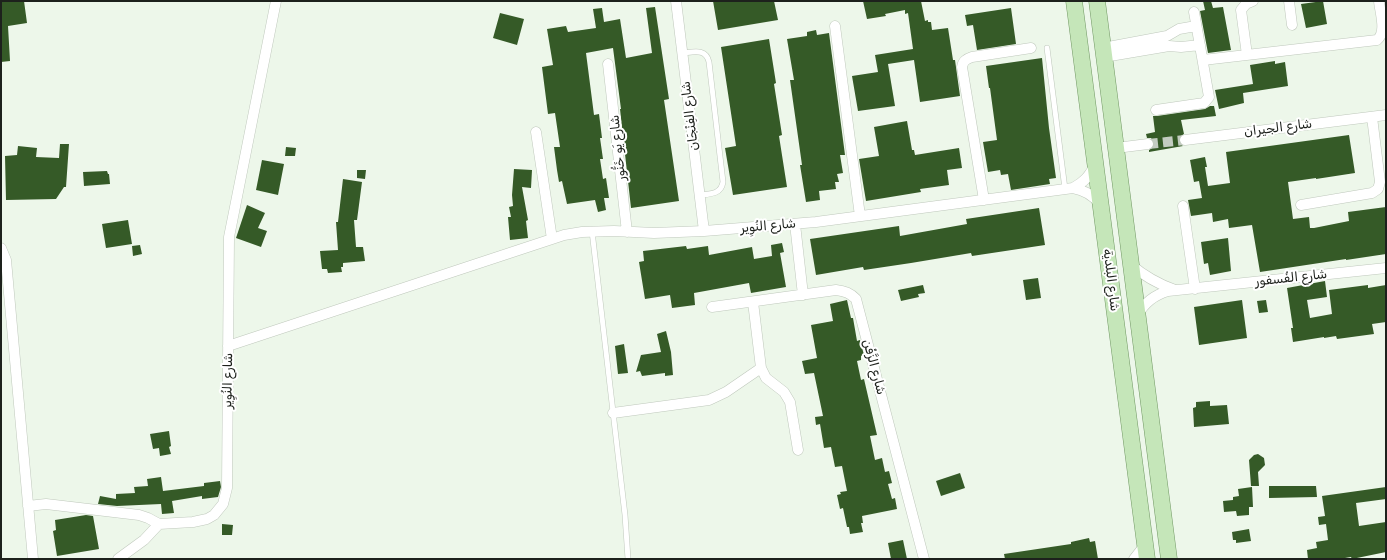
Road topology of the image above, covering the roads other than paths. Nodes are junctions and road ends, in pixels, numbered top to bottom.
1 (276, 1) edge
2 (676, 1) edge
3 (1074, 1) edge
4 (1097, 1) edge
5 (1253, 1) edge
6 (1288, 1) edge
7 (1379, 1) edge
8 (1194, 12) dead end
9 (1292, 25) dead end
10 (835, 26) dead end
11 (1196, 26) junction
12 (1200, 44) junction
13 (1031, 48) dead end
14 (1047, 48) dead end
15 (1104, 52) junction
16 (682, 53) junction
17 (1247, 55) junction
18 (1202, 60) junction
19 (608, 64) dead end
20 (1156, 110) dead end
21 (1386, 115) edge
22 (1372, 117) junction
23 (536, 132) dead end
24 (1185, 140) tunnel mouth
25 (1148, 144) tunnel mouth
26 (1116, 148) junction
27 (1095, 164) junction
28 (1069, 189) junction
29 (699, 195) junction
30 (984, 200) junction
31 (1301, 205) dead end
32 (1102, 206) junction
33 (1183, 206) dead end
34 (860, 216) junction
35 (795, 224) junction
36 (592, 231) junction
37 (704, 231) junction
38 (627, 232) junction
39 (552, 239) junction
40 (1, 248) edge
41 (1130, 264) junction
42 (1386, 268) edge
43 (1195, 289) junction
44 (1175, 290) junction
45 (804, 295) junction
46 (753, 302) junction
47 (712, 307) dead end
48 (1137, 316) junction
49 (228, 346) junction
50 (761, 368) junction
51 (612, 413) junction
52 (798, 450) dead end
53 (28, 506) junction
54 (159, 524) junction
55 (1146, 552) edge
56 (33, 559) edge
57 (118, 559) edge
58 (628, 559) edge
59 (924, 559) edge
60 (1134, 559) edge
61 (1168, 559) edge

1 - 49 street
2 - 16 street, شارع الفِنْجَان
3 - 27 main road, شارع البلدية
4 - 15 main road, شارع البلدية
5 - 17 street
6 - 9 street
7 - 17 street
8 - 11 street
10 - 34 street
11 - 12 street
11 - 15 street
12 - 15 street
12 - 18 street
13 - 30 street
14 - 28 lane
15 - 26 main road, شارع البلدية
16 - 29 street, شارع الفِنْجَان
16 - 29 lane
17 - 18 street
18 - 20 street
19 - 38 street, شارع يَو خَنُّور
21 - 22 street, شارع الجيران
22 - 24 street, شارع الجيران
22 - 31 street
23 - 39 street
25 - 26 street
26 - 41 main road, شارع البلدية
27 - 28 street, شارع النُوِير
27 - 32 main road, شارع البلدية
28 - 30 street, شارع النُوِير
28 - 32 street, شارع النُوِير
29 - 37 street, شارع الفِنْجَان
30 - 34 street, شارع النُوِير
32 - 55 main road, شارع البلدية
33 - 43 street
34 - 35 street, شارع النُوِير
35 - 37 street, شارع النُوِير
35 - 45 street
36 - 38 street, شارع النُوِير
36 - 39 street, شارع النُوِير
36 - 51 lane
37 - 38 street, شارع النُوِير
39 - 49 street, شارع النُوِير
40 - 53 street
41 - 44 street, شارع الفُسفور
41 - 48 main road, شارع البلدية
42 - 43 street, شارع الفُسفور
43 - 44 street, شارع الفُسفور
44 - 48 street, شارع الفُسفور
45 - 46 street, شارع الزَّفْن
45 - 59 street, شارع الزَّفْن
46 - 47 street, شارع الزَّفْن
46 - 50 street
48 - 61 main road, شارع البلدية
49 - 54 street, شارع النُوِير
50 - 51 street
50 - 52 street
51 - 58 lane
53 - 54 street, شارع النُوِير
53 - 56 street
54 - 57 street
55 - 60 street

